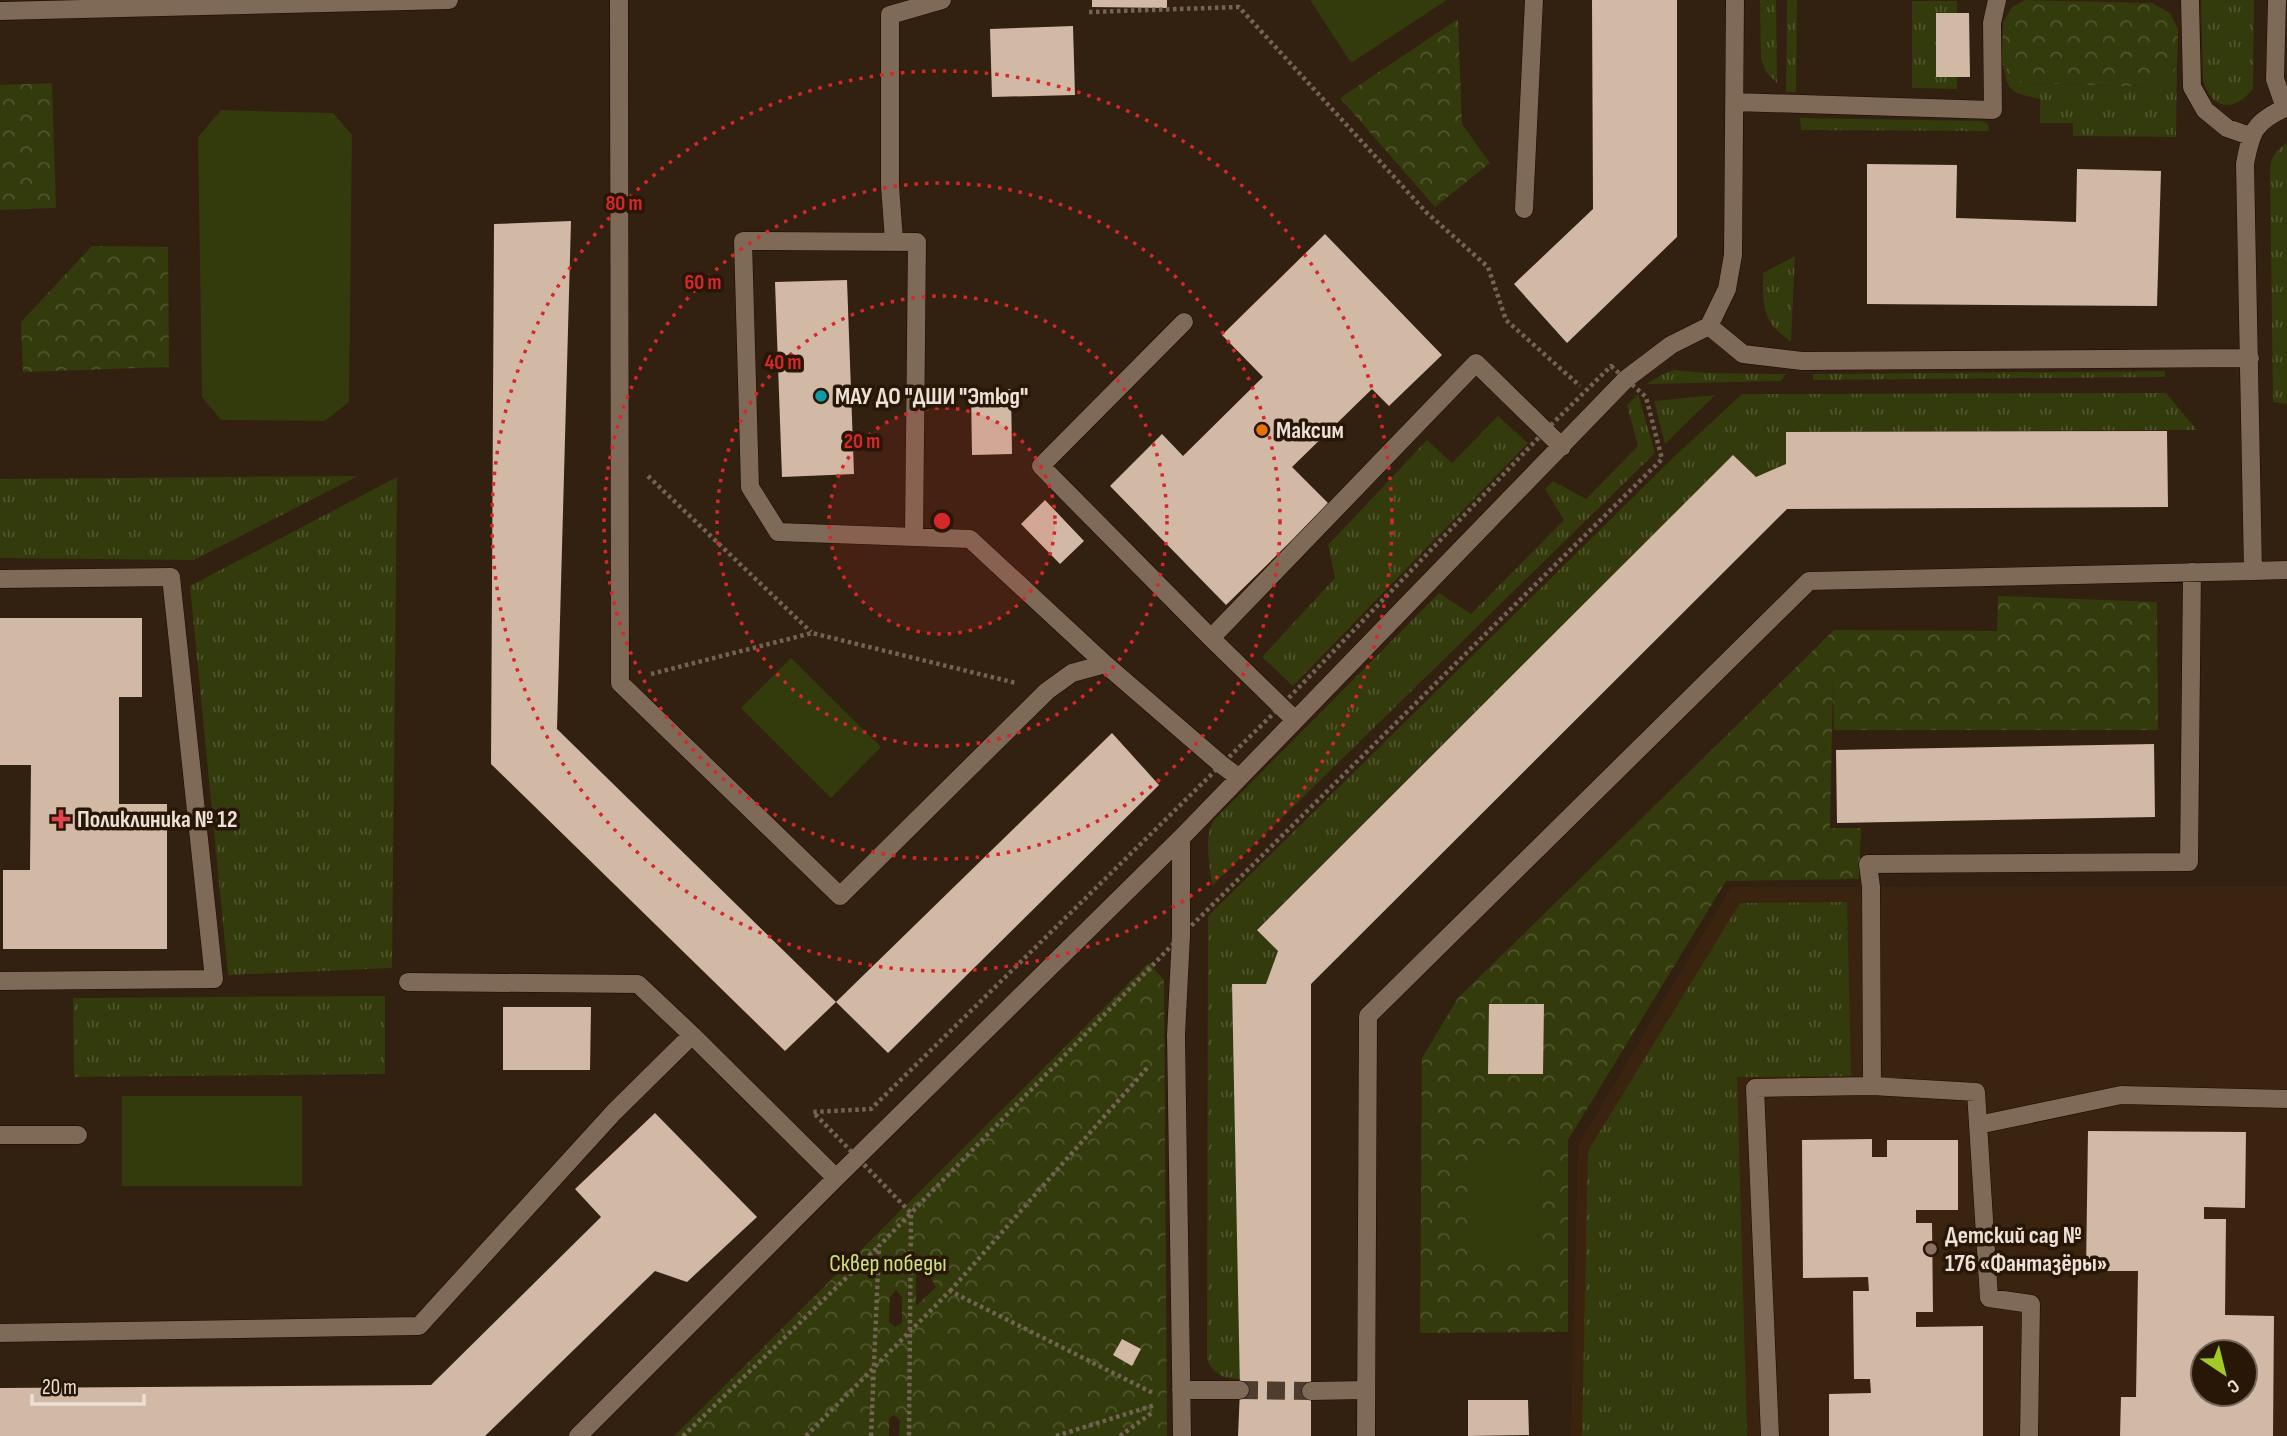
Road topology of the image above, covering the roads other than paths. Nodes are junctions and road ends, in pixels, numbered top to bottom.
1 (449, 0) edge
2 (619, 0) edge
3 (942, 0) edge
4 (1534, 0) edge
5 (1735, 0) edge
6 (1997, 0) edge
7 (2190, 0) edge
8 (2277, 0) edge
9 (0, 11) edge
10 (1735, 102) junction
11 (2286, 108) edge
12 (2250, 136) junction
13 (1524, 209) dead end
14 (894, 240) junction
15 (1184, 322) dead end
16 (1709, 326) junction
17 (2250, 358) junction
18 (1562, 447) junction
19 (914, 537) junction
20 (2287, 570) edge
21 (2253, 571) junction
22 (2192, 572) junction
23 (0, 579) edge
24 (1211, 638) junction
25 (1105, 664) junction
26 (1294, 719) junction
27 (1238, 777) junction
28 (1181, 838) junction
29 (0, 981) edge
30 (408, 982) dead end
31 (692, 1035) junction
32 (1872, 1086) junction
33 (2287, 1099) edge
34 (1978, 1125) junction
35 (0, 1135) edge
36 (78, 1135) dead end
37 (836, 1178) junction
38 (0, 1333) edge
39 (1181, 1390) junction
40 (1240, 1390) tunnel mouth
41 (1366, 1390) junction
42 (1311, 1391) tunnel mouth
43 (578, 1436) edge
44 (1182, 1436) edge
45 (1366, 1436) edge
46 (1770, 1436) edge
47 (2029, 1436) edge

1 - 9 street
2 - 25 street
3 - 14 street
4 - 13 street
5 - 10 street
6 - 10 street
7 - 12 street
8 - 11 street
10 - 16 street
11 - 12 street
12 - 17 street
14 - 19 street
14 - 19 street
15 - 24 street
16 - 17 street
16 - 18 street
17 - 21 street
18 - 24 street
18 - 26 street
19 - 25 street
20 - 21 street
21 - 22 street
22 - 32 street
22 - 41 street
23 - 29 street
24 - 26 street
25 - 27 street
26 - 27 street
27 - 28 street
28 - 37 street
28 - 39 street
30 - 31 street
31 - 37 street
31 - 38 street
32 - 34 street
32 - 46 street
33 - 34 street
34 - 47 street
35 - 36 street
37 - 43 street
39 - 40 street
39 - 44 street
41 - 42 street
41 - 45 street

